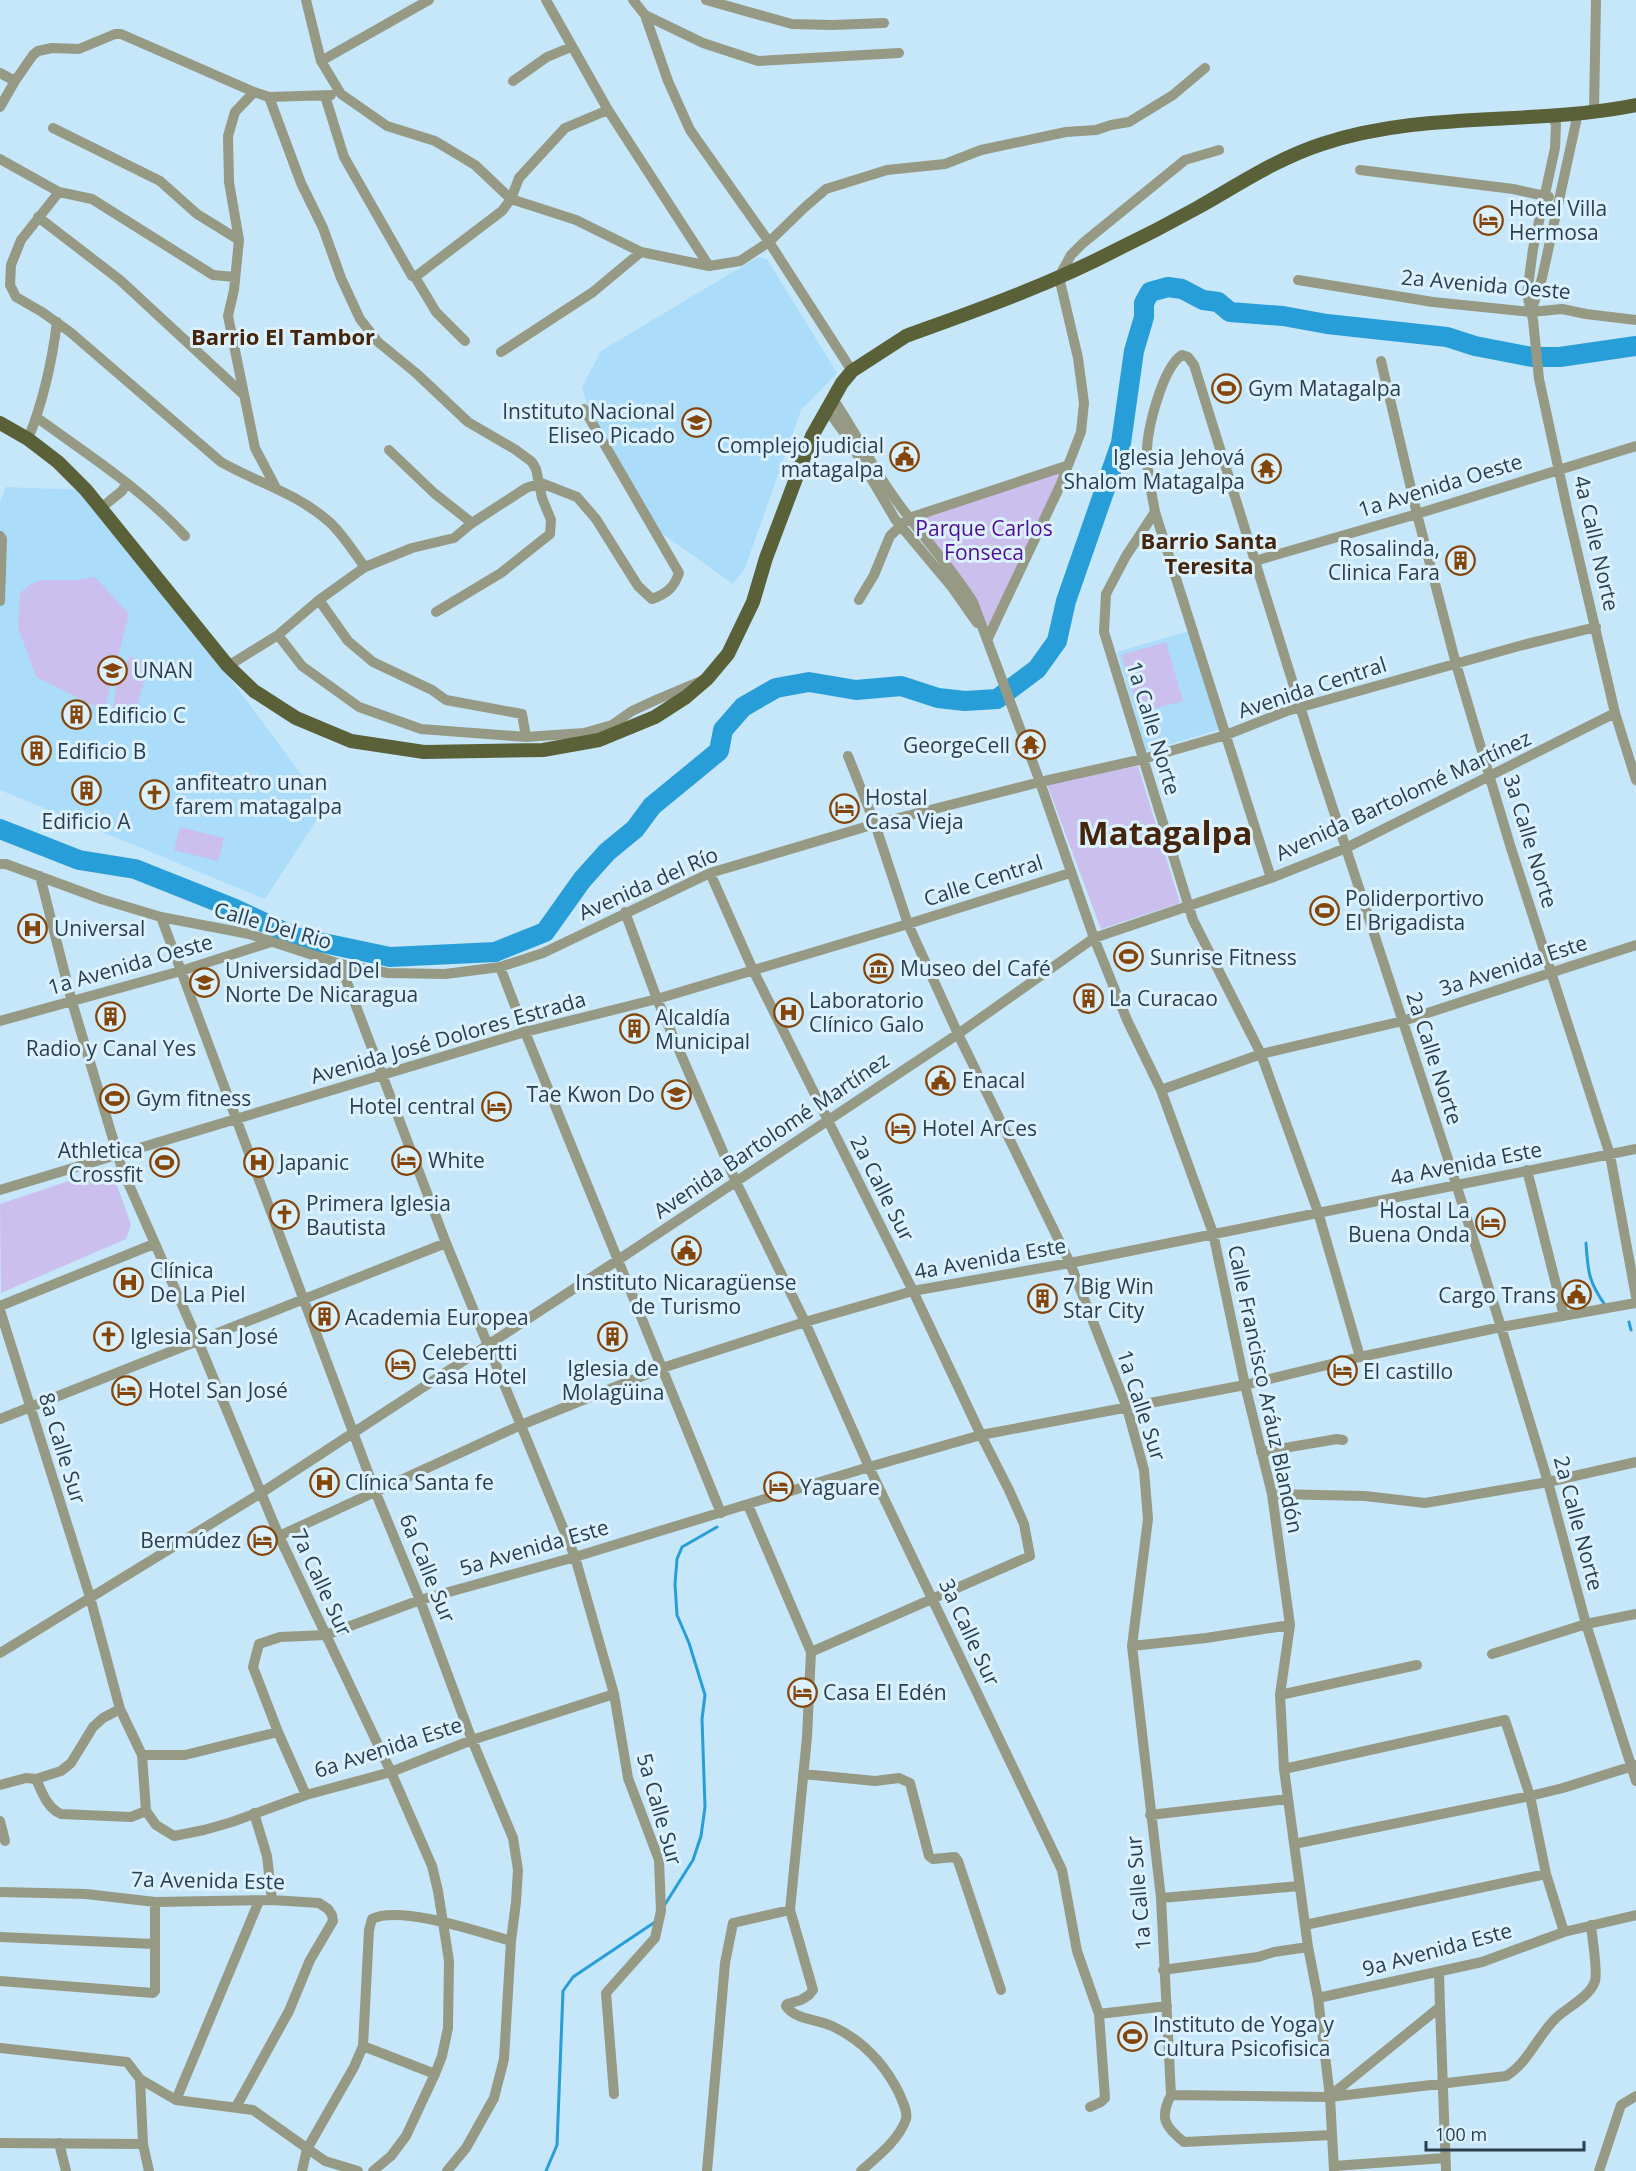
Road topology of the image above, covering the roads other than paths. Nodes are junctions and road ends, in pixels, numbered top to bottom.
1 (306, 0) edge
2 (429, 0) edge
3 (546, 0) edge
4 (633, 0) edge
5 (706, 0) edge
6 (1596, 0) edge
7 (645, 15) junction
8 (884, 23) dead end
9 (571, 47) junction
10 (900, 52) dead end
11 (321, 61) junction
12 (1205, 68) dead end
13 (0, 73) edge
14 (15, 81) junction
15 (513, 81) dead end
16 (254, 92) junction
17 (341, 94) junction
18 (326, 96) junction
19 (269, 97) junction
20 (1636, 105) edge
21 (0, 107) edge
22 (608, 110) junction
23 (1594, 111) junction
24 (1578, 113) junction
25 (1547, 116) junction
26 (53, 128) dead end
27 (1219, 150) dead end
28 (0, 159) edge
29 (1360, 170) dead end
30 (59, 192) junction
31 (1544, 197) junction
32 (1558, 197) junction
33 (511, 199) junction
34 (38, 217) junction
35 (239, 240) junction
36 (769, 242) junction
37 (641, 252) junction
38 (6, 266) edge
39 (710, 266) junction
40 (235, 277) junction
41 (416, 277) junction
42 (1059, 277) junction
43 (1298, 280) dead end
44 (1532, 316) junction
45 (1636, 320) edge
46 (57, 322) junction
47 (465, 341) dead end
48 (501, 352) dead end
49 (1382, 361) dead end
50 (852, 371) junction
51 (244, 395) junction
52 (830, 404) junction
53 (584, 409) dead end
54 (36, 417) junction
55 (0, 423) edge
56 (28, 439) junction
57 (1636, 446) edge
58 (389, 450) dead end
59 (1066, 466) junction
60 (1559, 468) junction
61 (541, 483) junction
62 (126, 484) junction
63 (275, 486) junction
64 (101, 508) junction
65 (1155, 512) junction
66 (1417, 514) junction
67 (904, 521) junction
68 (472, 523) junction
69 (185, 536) dead end
70 (0, 538) edge
71 (1255, 561) junction
72 (365, 567) junction
73 (319, 600) junction
74 (859, 600) dead end
75 (0, 601) edge
76 (436, 612) dead end
77 (1596, 627) junction
78 (278, 635) junction
79 (988, 638) junction
80 (1456, 663) junction
81 (228, 666) junction
82 (707, 679) junction
83 (1300, 708) junction
84 (1615, 713) junction
85 (1226, 735) junction
86 (526, 737) junction
87 (848, 756) dead end
88 (1143, 759) junction
89 (1491, 776) junction
90 (1636, 780) edge
91 (1040, 782) junction
92 (875, 824) junction
93 (1346, 848) junction
94 (0, 864) edge
95 (710, 873) junction
96 (1070, 873) junction
97 (40, 876) junction
98 (1270, 878) junction
99 (1189, 906) junction
100 (625, 912) junction
101 (161, 917) junction
102 (908, 924) junction
103 (1094, 938) junction
104 (271, 942) junction
105 (1636, 945) edge
106 (340, 964) junction
107 (500, 967) junction
108 (753, 970) junction
109 (181, 971) junction
110 (1552, 973) junction
111 (657, 999) junction
112 (72, 1002) junction
113 (1403, 1021) junction
114 (0, 1022) edge
115 (525, 1032) junction
116 (958, 1034) junction
117 (1261, 1054) junction
118 (381, 1076) junction
119 (1161, 1090) junction
120 (236, 1119) junction
121 (827, 1122) junction
122 (1636, 1149) edge
123 (1610, 1155) junction
124 (118, 1156) junction
125 (1527, 1170) junction
126 (736, 1182) junction
127 (1456, 1185) junction
128 (0, 1190) edge
129 (1318, 1212) junction
130 (1213, 1233) junction
131 (446, 1243) junction
132 (154, 1244) junction
133 (618, 1260) junction
134 (1070, 1263) junction
135 (913, 1291) junction
136 (1636, 1297) edge
137 (304, 1299) junction
138 (1636, 1303) edge
139 (0, 1308) edge
140 (1564, 1316) junction
141 (805, 1322) junction
142 (1501, 1327) junction
143 (198, 1341) junction
144 (488, 1345) junction
145 (1360, 1357) junction
146 (662, 1368) junction
147 (1245, 1385) junction
148 (30, 1407) junction
149 (1127, 1408) junction
150 (0, 1419) edge
151 (521, 1425) junction
152 (354, 1432) junction
153 (981, 1435) junction
154 (1343, 1440) dead end
155 (1261, 1452) junction
156 (1636, 1462) edge
157 (869, 1467) junction
158 (1548, 1482) junction
159 (375, 1491) junction
160 (261, 1493) junction
161 (1272, 1494) junction
162 (748, 1504) junction
163 (721, 1513) junction
164 (279, 1536) junction
165 (575, 1557) junction
166 (90, 1597) junction
167 (933, 1599) junction
168 (420, 1600) junction
169 (1636, 1614) edge
170 (1586, 1624) junction
171 (1290, 1625) junction
172 (326, 1635) junction
173 (1132, 1646) junction
174 (811, 1652) junction
175 (0, 1653) edge
176 (1492, 1654) dead end
177 (1417, 1665) dead end
178 (614, 1694) junction
179 (1280, 1695) junction
180 (120, 1709) junction
181 (278, 1732) junction
182 (472, 1740) junction
183 (142, 1755) junction
184 (1633, 1766) edge
185 (1284, 1769) junction
186 (391, 1772) junction
187 (803, 1774) junction
188 (36, 1779) junction
189 (1636, 1781) edge
190 (0, 1785) edge
191 (306, 1795) junction
192 (1530, 1796) junction
193 (1288, 1799) junction
194 (146, 1811) junction
195 (254, 1813) junction
196 (1150, 1815) junction
197 (0, 1821) edge
198 (5, 1841) dead end
199 (1294, 1844) junction
200 (1546, 1874) junction
201 (1300, 1886) junction
202 (0, 1892) edge
203 (1161, 1898) junction
204 (272, 1900) junction
205 (259, 1901) junction
206 (155, 1902) junction
207 (790, 1910) junction
208 (1636, 1915) edge
209 (444, 1921) junction
210 (1305, 1925) junction
211 (1591, 1925) junction
212 (1564, 1932) junction
213 (0, 1937) edge
214 (511, 1941) junction
215 (154, 1944) junction
216 (1308, 1947) junction
217 (1163, 1970) junction
218 (1439, 1972) junction
219 (0, 1981) edge
220 (1001, 1990) dead end
221 (1318, 1998) junction
222 (1167, 2006) junction
223 (1440, 2007) junction
224 (1099, 2014) junction
225 (363, 2046) junction
226 (0, 2048) edge
227 (435, 2074) junction
228 (141, 2079) junction
229 (1441, 2085) junction
230 (614, 2094) dead end
231 (1171, 2095) junction
232 (1636, 2096) edge
233 (1330, 2097) junction
234 (176, 2100) junction
235 (236, 2107) junction
236 (1090, 2107) dead end
237 (1332, 2135) junction
238 (0, 2142) edge
239 (58, 2143) junction
240 (143, 2144) junction
241 (307, 2148) junction
242 (1445, 2158) junction
243 (1334, 2168) edge
244 (66, 2171) edge
245 (149, 2171) edge
246 (302, 2171) edge
247 (358, 2171) edge
248 (373, 2171) edge
249 (447, 2171) edge
250 (706, 2171) edge
251 (861, 2171) edge
252 (1446, 2171) edge
253 (1599, 2171) edge

1 - 11 street
2 - 11 street
3 - 9 street
4 - 7 street
5 - 8 street
6 - 23 street
7 - 10 street
7 - 36 street
9 - 15 street
9 - 22 street
11 - 17 street
12 - 36 street
13 - 14 street
14 - 16 street
14 - 21 street
16 - 19 street
16 - 35 street
17 - 18 street
17 - 33 street
18 - 19 street
18 - 41 street
19 - 61 street
20 - 23 main road
22 - 33 street
22 - 39 street
23 - 24 main road
24 - 25 main road
24 - 32 street, 4a Calle Norte
25 - 31 street, 4a Calle Norte
25 - 42 main road
26 - 35 street
27 - 42 street
28 - 30 street
29 - 31 street
30 - 34 street
30 - 40 street
31 - 32 street
31 - 44 street, 4a Calle Norte
32 - 44 street, 4a Calle Norte
33 - 37 street
33 - 41 street
34 - 38 street
34 - 51 street
35 - 40 street
36 - 39 street
36 - 50 street
37 - 39 street
37 - 48 street
38 - 46 street
40 - 51 street
41 - 47 street
42 - 50 main road
42 - 59 street
43 - 44 street, 2a Avenida Oeste
44 - 45 street, 2a Avenida Oeste
44 - 60 street, 4a Calle Norte
46 - 54 street
46 - 63 street
49 - 66 street, 3a Calle Norte
50 - 52 main road
51 - 63 street
52 - 67 street
52 - 82 main road
53 - 61 street
54 - 56 street
54 - 62 street
55 - 56 main road
56 - 64 main road
57 - 60 street, 1a Avenida Oeste
58 - 68 street
59 - 67 street
59 - 79 street
60 - 66 street, 1a Avenida Oeste
60 - 77 street, 4a Calle Norte
61 - 68 street
61 - 76 street
62 - 64 street
62 - 69 street
63 - 72 street
64 - 81 main road
65 - 71 street, 2a Calle Norte
65 - 85 street
65 - 88 street, 1a Calle Norte
66 - 71 street, 1a Avenida Oeste
66 - 80 street, 3a Calle Norte
67 - 74 street
67 - 79 street
68 - 72 street
70 - 75 street
71 - 83 street, 2a Calle Norte
72 - 73 street
73 - 78 street
73 - 86 street
77 - 80 street, Avenida Central
77 - 84 street, 4a Calle Norte
78 - 81 street
78 - 86 street
79 - 91 street, Calle Francisco Aráuz Blandón
80 - 83 street, Avenida Central
80 - 89 street, 3a Calle Norte
81 - 82 main road
82 - 86 street
83 - 85 street, Avenida Central
83 - 93 street, 2a Calle Norte
84 - 89 street, Avenida Bartolomé Martínez
84 - 90 street, 4a Calle Norte
85 - 88 street, Avenida Central
85 - 98 street
87 - 92 street, 1a Calle Sur
88 - 91 street, Avenida Central
88 - 99 street, 1a Calle Norte
89 - 93 street, Avenida Bartolomé Martínez
89 - 110 street, 3a Calle Norte
91 - 92 street, Avenida del Río
91 - 96 street, Calle Francisco Aráuz Blandón
92 - 95 street, Avenida del Río
92 - 102 street, 1a Calle Sur
93 - 98 street, Avenida Bartolomé Martínez
93 - 113 street, 2a Calle Norte
94 - 97 street
95 - 100 street, Avenida del Río
95 - 108 street, 2a Calle Sur
96 - 102 street, Calle Central
96 - 103 street, Calle Francisco Aráuz Blandón
97 - 101 street
97 - 112 street, 7a Calle Sur
98 - 99 street, Avenida Bartolomé Martínez
99 - 103 street, Avenida Bartolomé Martínez
99 - 117 street, 1a Calle Norte
100 - 107 street, Avenida del Río
100 - 111 street, 3a Calle Sur
101 - 104 street, Calle Del Rio
101 - 109 street, 6a Calle Sur
102 - 108 street, Avenida José Dolores Estrada
102 - 116 street, 1a Calle Sur
103 - 116 street, Avenida Bartolomé Martínez
103 - 119 street, Calle Francisco Aráuz Blandón
104 - 106 street, Calle Del Rio
104 - 109 street, 1a Avenida Oeste
105 - 110 street, 3a Avenida Este
106 - 107 street, Avenida del Río
106 - 118 street, 5a Calle Sur
107 - 115 street
108 - 111 street, Avenida José Dolores Estrada
108 - 121 street, 2a Calle Sur
109 - 112 street, 1a Avenida Oeste
109 - 120 street, 6a Calle Sur
110 - 113 street, 3a Avenida Este
110 - 123 street, 3a Calle Norte
111 - 115 street, Avenida José Dolores Estrada
111 - 126 street, 3a Calle Sur
112 - 114 street, 1a Avenida Oeste
112 - 124 street, 7a Calle Sur
113 - 117 street, 3a Avenida Este
113 - 127 street, 2a Calle Norte
115 - 118 street, Avenida José Dolores Estrada
115 - 133 street
116 - 121 street, Avenida Bartolomé Martínez
116 - 134 street, 1a Calle Sur
117 - 119 street, 3a Avenida Este
117 - 129 street, 1a Calle Norte
118 - 120 street, Avenida José Dolores Estrada
118 - 131 street, 5a Calle Sur
119 - 130 street, Calle Francisco Aráuz Blandón
120 - 124 street, Avenida José Dolores Estrada
120 - 137 street, 6a Calle Sur
121 - 126 street, Avenida Bartolomé Martínez
121 - 135 street, 2a Calle Sur
122 - 123 street, 4a Avenida Este
123 - 125 street, 4a Avenida Este
123 - 136 street, 3a Calle Norte
124 - 128 street, Avenida José Dolores Estrada
124 - 132 street, 7a Calle Sur
125 - 127 street, 4a Avenida Este
125 - 140 street
126 - 133 street, Avenida Bartolomé Martínez
126 - 141 street, 3a Calle Sur
127 - 129 street, 4a Avenida Este
127 - 142 street, 2a Calle Norte
129 - 130 street, 4a Avenida Este
129 - 145 street, 1a Calle Norte
130 - 134 street, 4a Avenida Este
130 - 147 street, Calle Francisco Aráuz Blandón
131 - 137 street
131 - 144 street, 5a Calle Sur
132 - 139 street
132 - 143 street, 7a Calle Sur
133 - 144 street, Avenida Bartolomé Martínez
133 - 146 street
134 - 135 street, 4a Avenida Este
134 - 149 street, 1a Calle Sur
135 - 141 street, 4a Avenida Este
135 - 153 street, 2a Calle Sur
137 - 143 street
137 - 152 street, 6a Calle Sur
138 - 140 street
139 - 148 street, 8a Calle Sur
140 - 142 street
141 - 146 street, 4a Avenida Este
141 - 157 street, 3a Calle Sur
142 - 145 street, 5a Avenida Este
142 - 158 street, 2a Calle Norte
143 - 148 street
143 - 160 street, 7a Calle Sur
144 - 151 street, 5a Calle Sur
144 - 152 street, Avenida Bartolomé Martínez
145 - 147 street, 5a Avenida Este
146 - 151 street, 4a Avenida Este
146 - 163 street
147 - 149 street, 5a Avenida Este
147 - 155 street, Calle Francisco Aráuz Blandón
148 - 150 street
148 - 166 street, 8a Calle Sur
149 - 153 street, 5a Avenida Este
149 - 173 street, 1a Calle Sur
151 - 159 street, 4a Avenida Este
151 - 165 street, 5a Calle Sur
152 - 159 street, 6a Calle Sur
152 - 160 street, Avenida Bartolomé Martínez
153 - 157 street, 5a Avenida Este
153 - 167 street, 2a Calle Sur
154 - 155 street
155 - 161 street, Calle Francisco Aráuz Blandón
156 - 158 street
157 - 162 street, 5a Avenida Este
157 - 167 street, 3a Calle Sur
158 - 161 street
158 - 170 street, 2a Calle Norte
159 - 164 street
159 - 168 street, 6a Calle Sur
160 - 164 street, 7a Calle Sur
160 - 166 street, Avenida Bartolomé Martínez
161 - 171 street, Calle Francisco Aráuz Blandón
162 - 163 street, 5a Avenida Este
162 - 174 street
163 - 165 street, 5a Avenida Este
164 - 172 street, 7a Calle Sur
165 - 168 street, 5a Avenida Este
165 - 178 street, 5a Calle Sur
166 - 175 street, Avenida Bartolomé Martínez
166 - 180 street, 8a Calle Sur
167 - 174 street
167 - 224 street, 3a Calle Sur
168 - 172 street, 5a Avenida Este
168 - 182 street, 6a Calle Sur
169 - 170 street
170 - 176 street
170 - 184 street, 2a Calle Norte
171 - 173 street
171 - 179 street, Calle Francisco Aráuz Blandón
172 - 181 street, 5a Avenida Este
172 - 186 street, 7a Calle Sur
173 - 196 street, 1a Calle Sur
174 - 187 street
177 - 179 street
178 - 182 street, 6a Avenida Este
178 - 230 street, 5a Calle Sur
179 - 185 street, Calle Francisco Aráuz Blandón
180 - 183 street, 8a Calle Sur
180 - 188 street
181 - 183 street
181 - 191 street
182 - 186 street, 6a Avenida Este
182 - 214 street, 6a Calle Sur
183 - 194 street
184 - 189 street, 2a Calle Norte
184 - 192 street
185 - 192 street
185 - 193 street, Calle Francisco Aráuz Blandón
186 - 191 street, 6a Avenida Este
186 - 209 street, 7a Calle Sur
187 - 207 street
187 - 220 street
188 - 190 street
188 - 194 street
191 - 195 street, 6a Avenida Este
192 - 199 street
192 - 200 street
193 - 196 street
193 - 199 street, Calle Francisco Aráuz Blandón
194 - 195 street, 6a Avenida Este
195 - 204 street
196 - 203 street, 1a Calle Sur
197 - 198 street
199 - 201 street, Calle Francisco Aráuz Blandón
200 - 210 street
200 - 212 street
201 - 203 street
201 - 210 street, Calle Francisco Aráuz Blandón
202 - 206 street, 7a Avenida Este
203 - 217 street, 1a Calle Sur
204 - 205 street, 7a Avenida Este
204 - 235 street, 7a Avenida Este
205 - 206 street, 7a Avenida Este
205 - 234 street
206 - 215 street
207 - 250 street
207 - 251 street
208 - 211 street, 9a Avenida Este
209 - 214 street
209 - 225 street
209 - 227 street, 7a Calle Sur
210 - 216 street, Calle Francisco Aráuz Blandón
211 - 212 street, 9a Avenida Este
211 - 229 street
212 - 218 street, 9a Avenida Este
213 - 215 street
214 - 249 street, 6a Calle Sur
215 - 219 street
216 - 217 street
216 - 221 street, Calle Francisco Aráuz Blandón
217 - 222 street, 1a Calle Sur
218 - 221 street, 9a Avenida Este
218 - 223 street
221 - 233 street, Calle Francisco Aráuz Blandón
222 - 224 street
222 - 231 street, 1a Calle Sur
223 - 229 street
223 - 233 street
224 - 236 street, 3a Calle Sur
225 - 227 street
225 - 241 street
226 - 228 street
227 - 248 street, 7a Calle Sur
228 - 234 street
228 - 240 street
229 - 233 street
229 - 242 street
231 - 233 street
231 - 237 street, 1a Calle Sur
232 - 253 street
233 - 237 street, Calle Francisco Aráuz Blandón
234 - 235 street
235 - 241 street
237 - 243 street, Calle Francisco Aráuz Blandón
238 - 239 street
239 - 240 street
239 - 244 street
240 - 245 street
241 - 246 street
241 - 247 street
242 - 243 street
242 - 252 street

